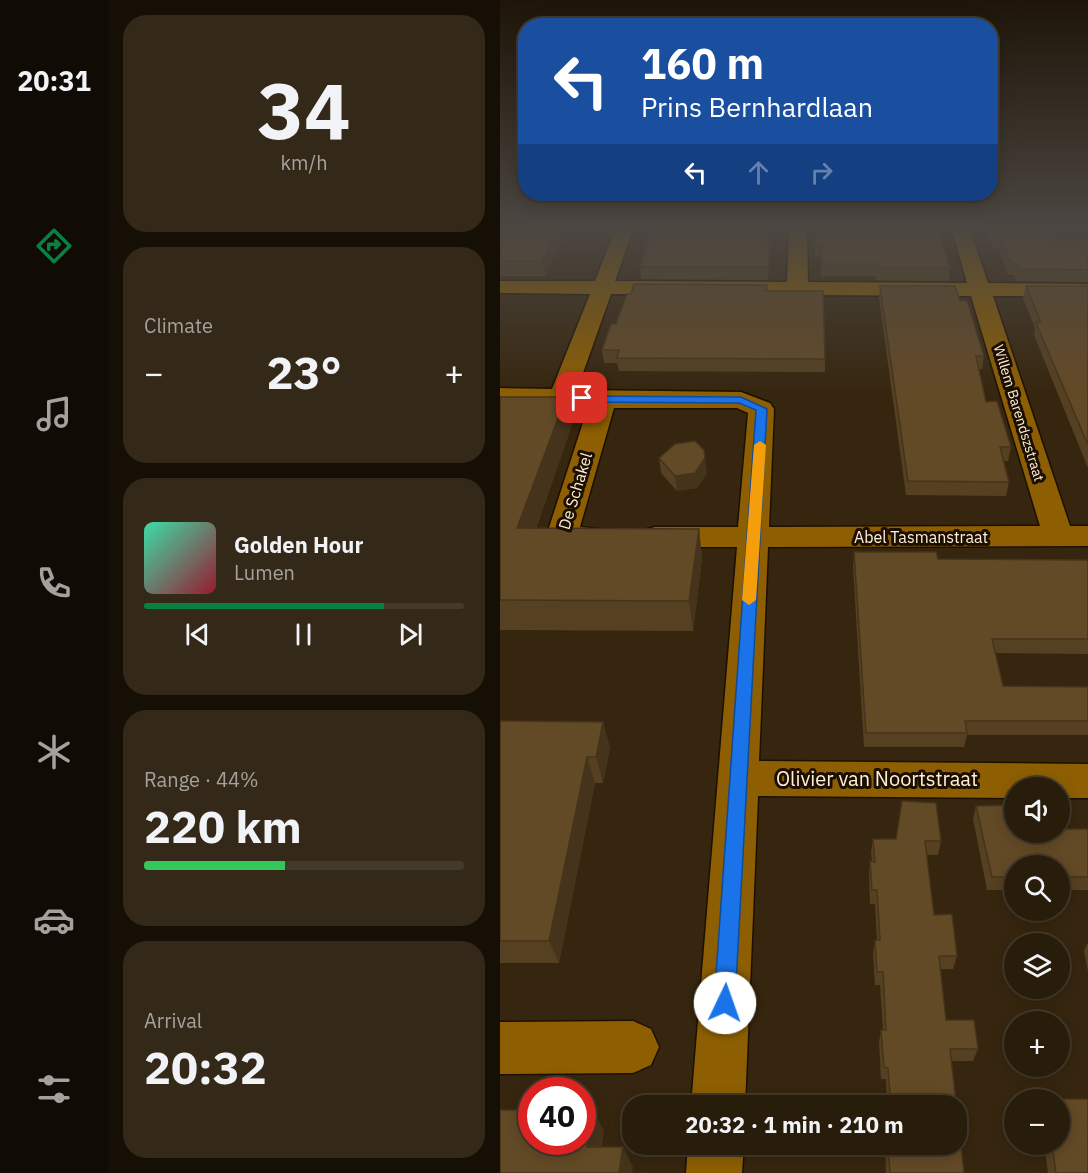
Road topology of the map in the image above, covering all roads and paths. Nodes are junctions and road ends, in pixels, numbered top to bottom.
1 (797, 285) edge
2 (979, 285) edge
3 (500, 287) edge
4 (603, 287) junction
5 (797, 288) junction
6 (980, 289) junction
7 (1088, 290) edge
8 (500, 396) edge
9 (562, 397) junction
10 (603, 400) junction
11 (1058, 536) junction
12 (1088, 536) edge
13 (753, 538) junction
14 (738, 778) junction
15 (1088, 781) edge
16 (633, 1047) dead end
17 (500, 1048) edge
18 (719, 1095) edge
19 (715, 1155) edge
20 (714, 1173) edge

1 - 5 street
2 - 6 street, Willem Barendszstraat
3 - 4 street
4 - 5 street
4 - 9 street
5 - 6 street
6 - 7 street
6 - 11 street, Willem Barendszstraat
8 - 9 street
9 - 10 street
10 - 13 street
10 - 13 street, De Schakel
11 - 12 street, Abel Tasmanstraat
11 - 13 street, Abel Tasmanstraat
13 - 14 street
14 - 15 street, Olivier van Noortstraat
14 - 18 street
16 - 17 street
19 - 20 street

